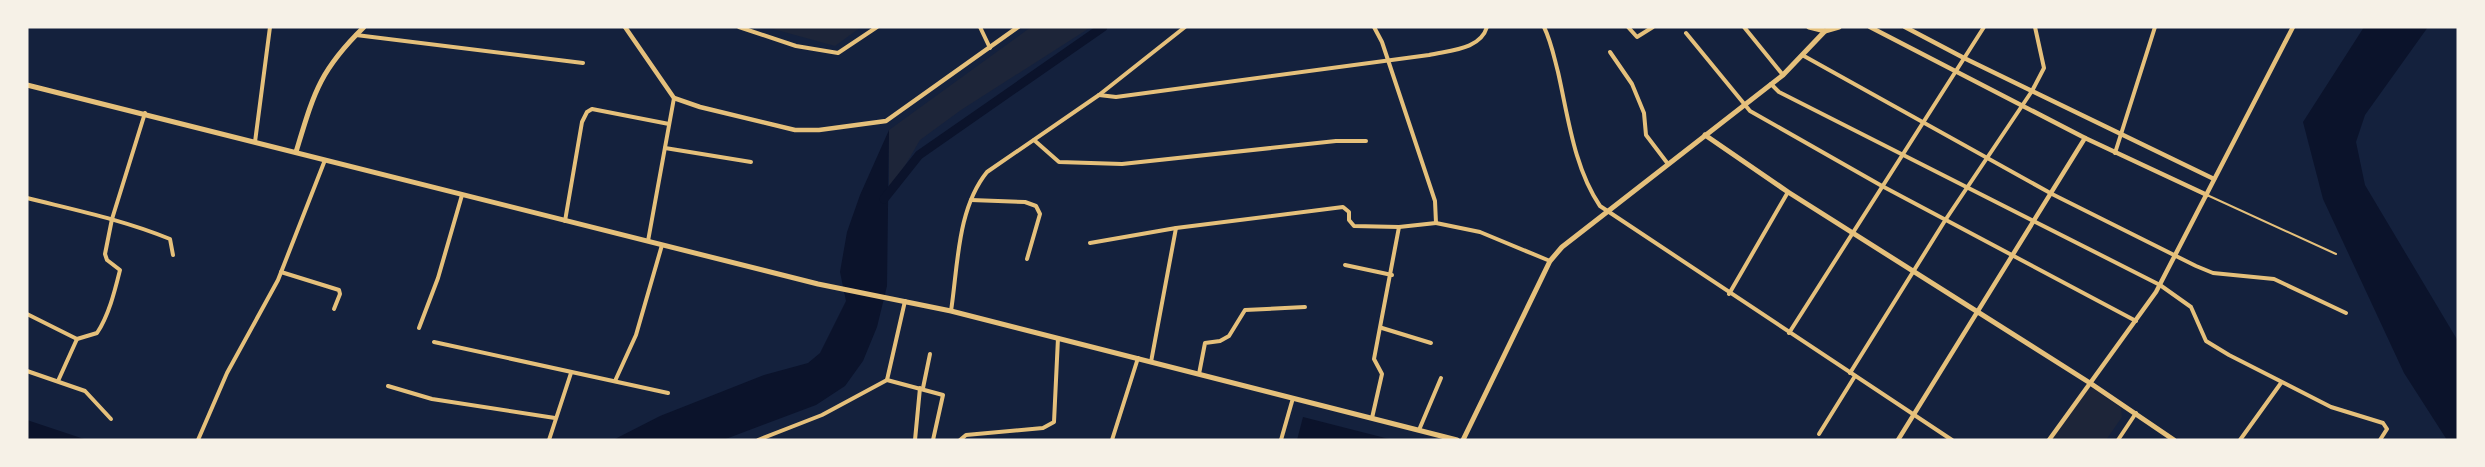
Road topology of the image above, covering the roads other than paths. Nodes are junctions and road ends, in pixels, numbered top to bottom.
1 (270, 27) edge
2 (364, 27) edge
3 (625, 27) edge
4 (739, 27) edge
5 (758, 27) edge
6 (877, 27) edge
7 (980, 27) edge
8 (1018, 27) edge
9 (1185, 27) edge
10 (1374, 27) edge
11 (1487, 27) edge
12 (1544, 27) edge
13 (1628, 27) edge
14 (1653, 27) edge
15 (1744, 27) edge
16 (1809, 27) edge
17 (1839, 27) edge
18 (1870, 27) edge
19 (1905, 27) edge
20 (1984, 27) edge
21 (2035, 27) edge
22 (2155, 27) edge
23 (2292, 27) edge
24 (751, 31) junction
25 (1826, 31) junction
26 (1686, 33) dead end
27 (356, 35) junction
28 (990, 48) junction
29 (1610, 52) dead end
30 (1804, 56) junction
31 (1964, 58) junction
32 (1388, 60) junction
33 (584, 63) dead end
34 (1956, 72) junction
35 (1783, 75) junction
36 (1771, 84) junction
37 (27, 85) edge
38 (2032, 91) junction
39 (1099, 95) junction
40 (674, 98) junction
41 (1745, 105) junction
42 (2023, 107) junction
43 (145, 113) junction
44 (669, 124) junction
45 (1921, 124) junction
46 (1705, 135) junction
47 (2121, 135) junction
48 (2085, 138) junction
49 (1034, 140) junction
50 (1366, 141) dead end
51 (255, 142) junction
52 (665, 148) junction
53 (296, 152) junction
54 (2115, 153) junction
55 (1901, 155) junction
56 (326, 159) junction
57 (1986, 159) junction
58 (751, 162) dead end
59 (1668, 165) junction
60 (2214, 179) junction
61 (1882, 186) junction
62 (1968, 188) junction
63 (1788, 192) junction
64 (2052, 194) junction
65 (462, 195) junction
66 (2207, 195) junction
67 (27, 198) edge
68 (971, 200) junction
69 (1607, 211) junction
70 (112, 219) junction
71 (1946, 219) junction
72 (565, 221) junction
73 (2034, 221) junction
74 (1436, 223) junction
75 (1400, 227) junction
76 (1176, 228) junction
77 (1853, 233) junction
78 (648, 242) junction
79 (1090, 243) dead end
80 (662, 245) junction
81 (2337, 254) dead end
82 (173, 255) dead end
83 (2012, 255) junction
84 (2175, 256) junction
85 (1027, 259) dead end
86 (1550, 261) junction
87 (1345, 265) dead end
88 (1913, 271) junction
89 (281, 272) junction
90 (1392, 275) junction
91 (2160, 285) junction
92 (1729, 294) junction
93 (906, 300) junction
94 (1305, 307) dead end
95 (334, 309) dead end
96 (951, 311) junction
97 (1978, 313) junction
98 (2346, 313) dead end
99 (27, 314) edge
100 (2137, 321) junction
101 (419, 328) dead end
102 (1382, 328) junction
103 (1789, 333) junction
104 (1058, 338) junction
105 (77, 339) junction
106 (434, 342) dead end
107 (1431, 343) dead end
108 (930, 354) dead end
109 (1138, 358) junction
110 (1151, 362) junction
111 (27, 371) edge
112 (571, 373) junction
113 (1850, 373) junction
114 (1199, 374) junction
115 (1855, 376) junction
116 (1441, 378) dead end
117 (887, 380) junction
118 (58, 381) junction
119 (615, 381) junction
120 (2090, 383) junction
121 (2281, 383) junction
122 (388, 386) dead end
123 (922, 388) junction
124 (668, 393) dead end
125 (1293, 398) junction
126 (2136, 413) junction
127 (1914, 414) junction
128 (555, 418) junction
129 (1372, 418) junction
130 (111, 419) dead end
131 (1419, 430) junction
132 (1819, 434) dead end
133 (198, 440) edge
134 (549, 440) edge
135 (758, 440) edge
136 (915, 440) edge
137 (933, 440) edge
138 (960, 440) edge
139 (1112, 440) edge
140 (1281, 440) edge
141 (1457, 440) edge
142 (1463, 440) edge
143 (1898, 440) edge
144 (1952, 440) edge
145 (2049, 440) edge
146 (2118, 440) edge
147 (2174, 440) edge
148 (2240, 440) edge
149 (2380, 440) edge

1 - 51 street
2 - 27 main road
3 - 40 street
4 - 24 street
5 - 24 street
6 - 24 street
7 - 28 street
8 - 28 street
9 - 39 street
10 - 32 street
11 - 32 street
12 - 69 street
13 - 14 street
15 - 35 street
16 - 25 main road
17 - 25 main road
18 - 34 street
19 - 31 street
20 - 31 street
21 - 38 street
22 - 47 street
23 - 60 street
25 - 30 main road
26 - 41 street
27 - 33 street
27 - 53 main road
28 - 40 street
29 - 59 street
30 - 35 main road
30 - 45 street
31 - 34 street
31 - 38 street
32 - 39 street
32 - 74 street
34 - 42 street
34 - 45 street
35 - 36 main road
36 - 41 main road
36 - 55 street
37 - 43 main road
38 - 42 street
38 - 47 street
39 - 49 street
40 - 44 street
41 - 46 main road
41 - 61 street
42 - 48 street
42 - 57 street
43 - 51 main road
43 - 70 street
44 - 52 street
44 - 72 street
45 - 55 street
45 - 57 street
46 - 59 main road
46 - 63 main road
47 - 54 street
47 - 60 street
48 - 54 street
48 - 64 street
49 - 50 street
49 - 68 street
51 - 53 main road
52 - 58 street
52 - 78 street
53 - 56 main road
54 - 66 street
55 - 61 street
55 - 62 street
56 - 65 main road
56 - 89 street
57 - 62 street
57 - 64 street
59 - 69 main road
60 - 66 street
61 - 71 street
61 - 77 street
62 - 71 street
62 - 73 street
63 - 77 main road
63 - 92 street
64 - 73 street
64 - 84 street
65 - 72 main road
65 - 101 street
66 - 81 lane
66 - 84 street
67 - 70 street
68 - 85 street
68 - 96 street
69 - 86 main road
69 - 92 street
70 - 82 street
70 - 105 street
71 - 83 street
71 - 88 street
72 - 78 main road
73 - 83 street
73 - 91 street
74 - 75 street
74 - 86 street
75 - 76 street
75 - 90 street
76 - 79 street
76 - 110 street
77 - 88 main road
77 - 103 street
78 - 80 main road
80 - 93 main road
80 - 119 street
83 - 97 street
83 - 100 street
84 - 91 street
84 - 98 street
86 - 142 main road
87 - 90 street
88 - 97 main road
88 - 113 street
89 - 95 street
89 - 133 street
90 - 102 street
91 - 100 street
91 - 121 street
92 - 103 street
93 - 96 main road
93 - 117 street
94 - 114 street
96 - 104 main road
97 - 120 main road
97 - 127 street
99 - 105 street
100 - 120 street
102 - 107 street
102 - 129 street
103 - 113 street
104 - 109 main road
104 - 138 street
105 - 118 street
106 - 112 street
108 - 123 street
109 - 110 main road
109 - 139 street
110 - 114 main road
111 - 118 street
112 - 119 street
112 - 128 street
113 - 115 street
114 - 125 main road
115 - 127 street
115 - 132 street
116 - 131 street
117 - 123 street
117 - 135 street
118 - 130 street
119 - 124 street
120 - 126 main road
120 - 145 street
121 - 148 street
121 - 149 street
122 - 128 street
123 - 136 street
123 - 137 street
125 - 129 main road
125 - 140 street
126 - 146 street
126 - 147 main road
127 - 143 street
127 - 144 street
128 - 134 street
129 - 131 main road
131 - 141 main road

